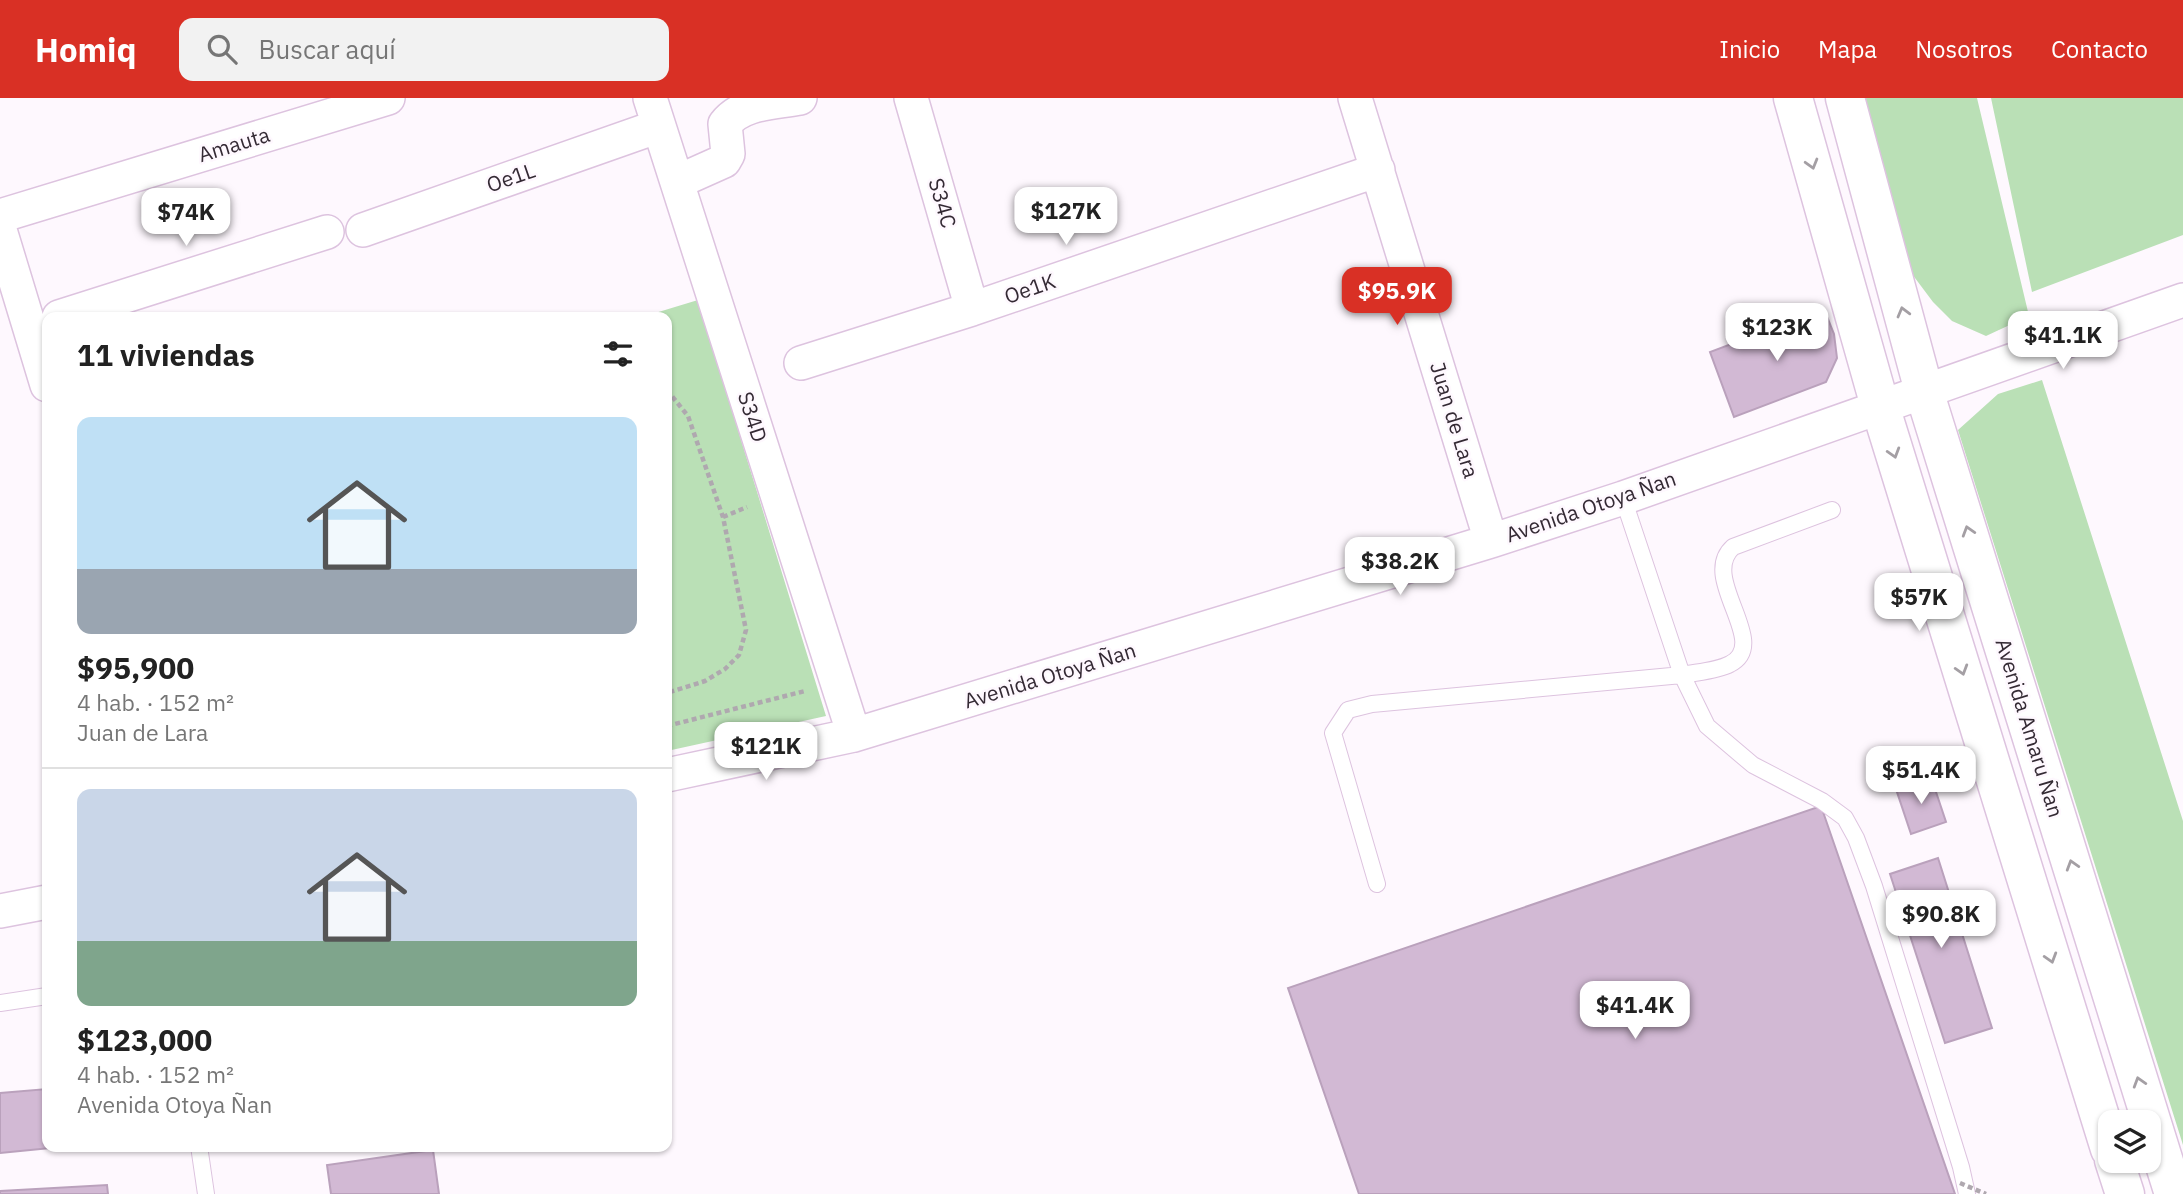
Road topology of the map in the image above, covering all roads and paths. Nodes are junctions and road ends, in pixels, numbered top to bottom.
1 (388, 98) edge
2 (800, 98) edge
3 (911, 98) edge
4 (1355, 98) edge
5 (1793, 98) edge
6 (1845, 98) edge
7 (655, 112) edge
8 (1378, 170) junction
9 (677, 182) junction
10 (0, 216) edge
11 (0, 230) edge
12 (363, 230) dead end
13 (327, 232) dead end
14 (2183, 300) edge
15 (972, 309) junction
16 (74, 312) edge
17 (42, 315) edge
18 (802, 363) dead end
19 (1924, 391) junction
20 (672, 396) edge
21 (1880, 405) junction
22 (1623, 498) junction
23 (1832, 510) dead end
24 (1491, 541) junction
25 (1682, 675) junction
26 (837, 683) junction
27 (672, 691) edge
28 (672, 725) edge
29 (854, 735) junction
30 (672, 774) edge
31 (1377, 884) dead end
32 (42, 903) edge
33 (0, 911) edge
34 (42, 997) edge
35 (0, 1003) edge
36 (2098, 1110) edge
37 (200, 1152) edge
38 (2118, 1173) edge
39 (1964, 1189) edge
40 (206, 1194) edge
41 (1986, 1194) edge
42 (2124, 1194) edge
43 (2174, 1194) edge

1 - 10 street, Amauta
2 - 9 street
3 - 15 street, S34C
4 - 8 street, Juan de Lara
5 -> 21 main road
19 -> 6 main road, Avenida Amaru Ñan
7 - 9 street, S34D
7 - 12 street, Oe1L
8 - 15 street, Oe1K
8 - 24 street, Juan de Lara
9 - 26 street, S34D
11 - 17 street
13 - 16 street
14 - 19 street, Avenida Otoya Ñan
15 - 18 street, Oe1K
19 - 21 street, Avenida Otoya Ñan
43 -> 19 main road, Avenida Amaru Ñan
20 - 27 path
21 - 22 street, Avenida Otoya Ñan
21 -> 36 main road
22 - 24 street, Avenida Otoya Ñan
22 - 25 lane
23 - 25 lane
24 - 29 street, Avenida Otoya Ñan
25 - 31 lane
25 - 39 lane
26 - 28 path
26 - 29 street, S34D
29 - 30 street, Avenida Otoya Ñan
32 - 33 street
34 - 35 lane
37 - 40 lane
38 - 42 main road
39 - 41 path, bridge

